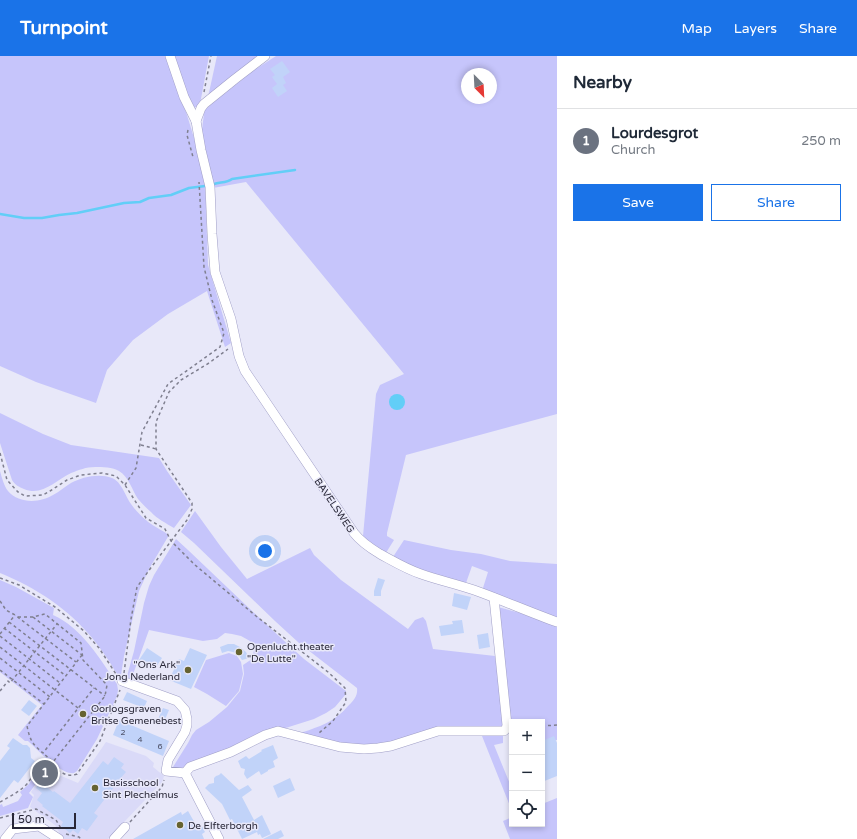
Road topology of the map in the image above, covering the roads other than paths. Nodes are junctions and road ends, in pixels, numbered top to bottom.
1 (170, 56) edge
2 (265, 56) edge
3 (196, 121) junction
4 (494, 598) junction
5 (557, 622) edge
6 (122, 681) road end
7 (185, 773) junction
8 (125, 827) road end
9 (53, 838) edge
10 (5, 839) edge
11 (114, 839) edge
12 (219, 839) edge

1 - 3 street
2 - 3 street
3 - 4 street, BAVELSWEG
4 - 5 street, BAVELSWEG
4 - 7 street
6 - 7 street
7 - 12 street
8 - 11 street
9 - 10 street

